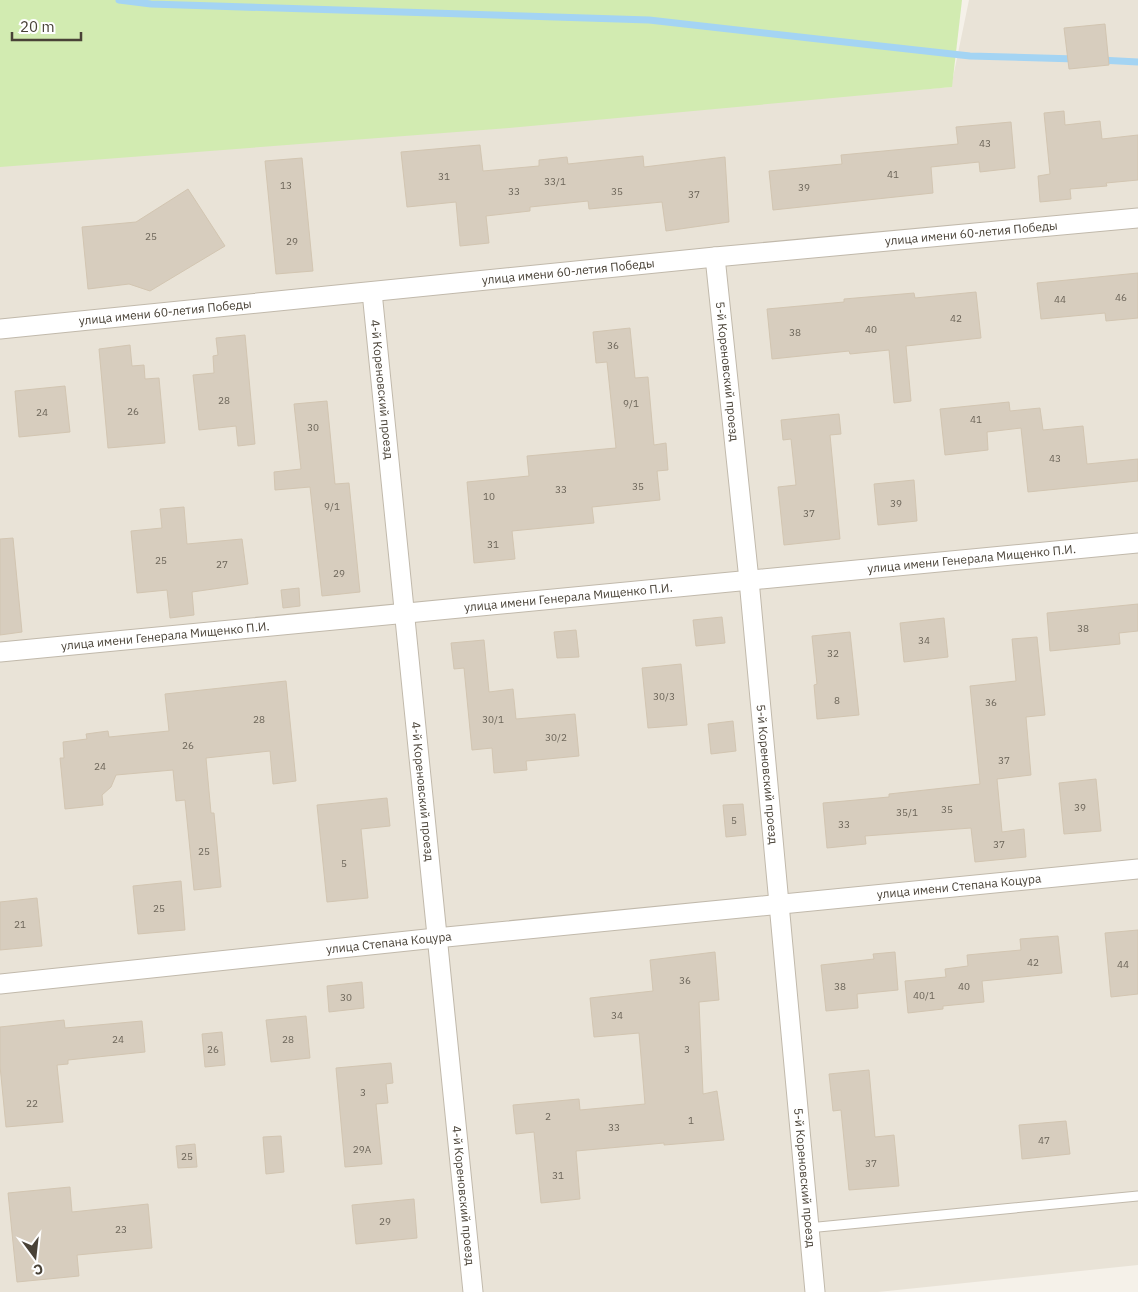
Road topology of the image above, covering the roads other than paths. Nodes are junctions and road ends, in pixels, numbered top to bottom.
1 (1138, 218) edge
2 (715, 257) junction
3 (372, 292) junction
4 (0, 329) edge
5 (1138, 543) edge
6 (749, 580) junction
7 (405, 614) junction
8 (0, 652) edge
9 (1138, 869) edge
10 (780, 905) junction
11 (436, 938) junction
12 (0, 984) edge
13 (1138, 1196) edge
14 (808, 1228) junction
15 (473, 1292) edge
16 (814, 1292) edge

1 - 2 street, улица имени 60-летия Победы
2 - 3 street, улица имени 60-летия Победы
2 - 6 street, 5-й Кореновский проезд
3 - 4 street, улица имени 60-летия Победы
3 - 7 street, 4-й Кореновский проезд
5 - 6 street, улица имени Генерала Мищенко П.И.
6 - 7 street, улица имени Генерала Мищенко П.И.
6 - 10 street, 5-й Кореновский проезд
7 - 8 street, улица имени Генерала Мищенко П.И.
7 - 11 street, 4-й Кореновский проезд
9 - 10 street, улица имени Степана Коцура
10 - 11 street, улица Степана Коцура
10 - 14 street, 5-й Кореновский проезд
11 - 12 street, улица Степана Коцура
11 - 15 street, 4-й Кореновский проезд
13 - 14 lane
14 - 16 street, 5-й Кореновский проезд

